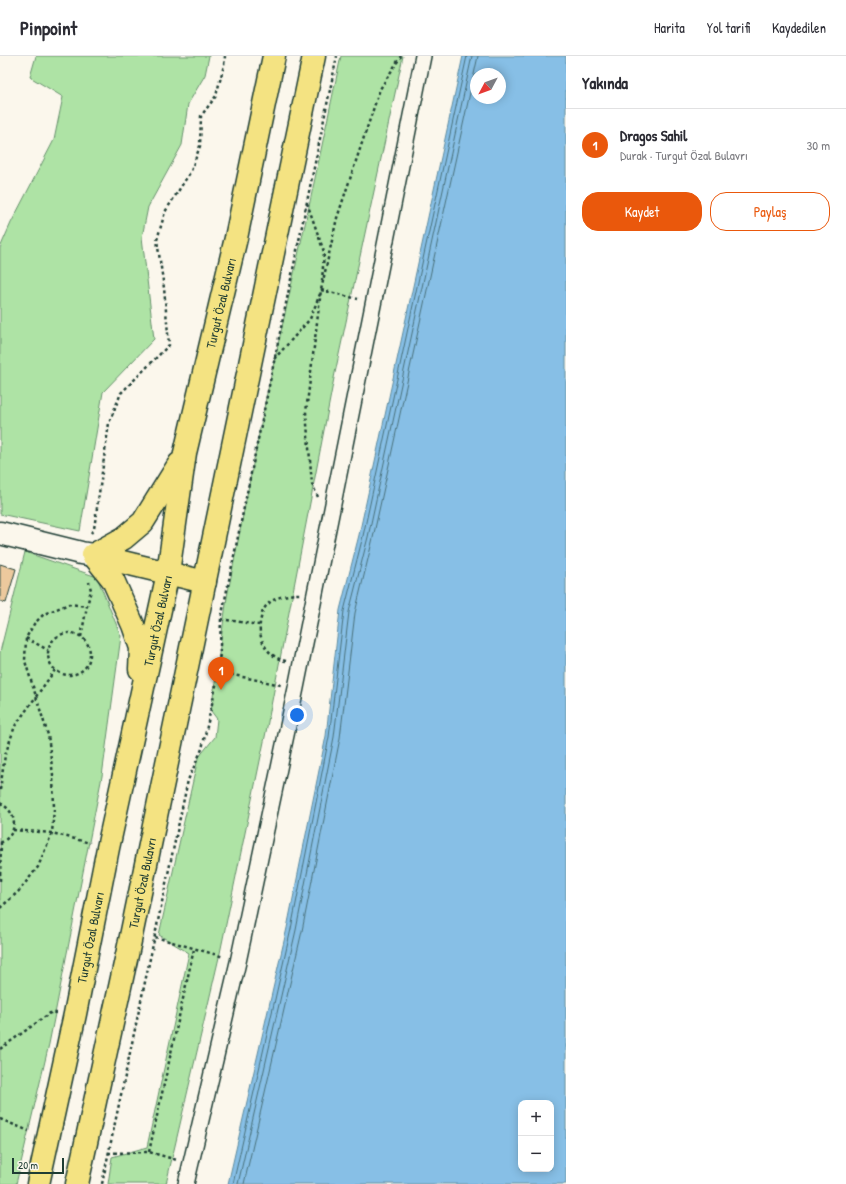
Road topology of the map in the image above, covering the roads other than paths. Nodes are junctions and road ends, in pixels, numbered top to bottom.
1 (274, 56) edge
2 (314, 56) edge
3 (423, 56) edge
4 (185, 453) junction
5 (0, 533) edge
6 (87, 554) junction
7 (168, 573) junction
8 (205, 582) junction
9 (138, 716) junction
10 (38, 1184) edge
11 (77, 1184) edge
12 (186, 1184) edge

1 - 4 highway, Turgut Özal Bulvarı
2 - 8 highway
3 - 12 street
4 - 6 highway
4 - 7 highway, Turgut Özal Bulvarı
5 - 6 street
6 - 7 highway
6 - 9 highway
7 - 8 highway
7 - 9 highway, Turgut Özal Bulvarı
8 - 11 highway, Turgut Özal Bulavrı
9 - 10 highway, Turgut Özal Bulvarı

